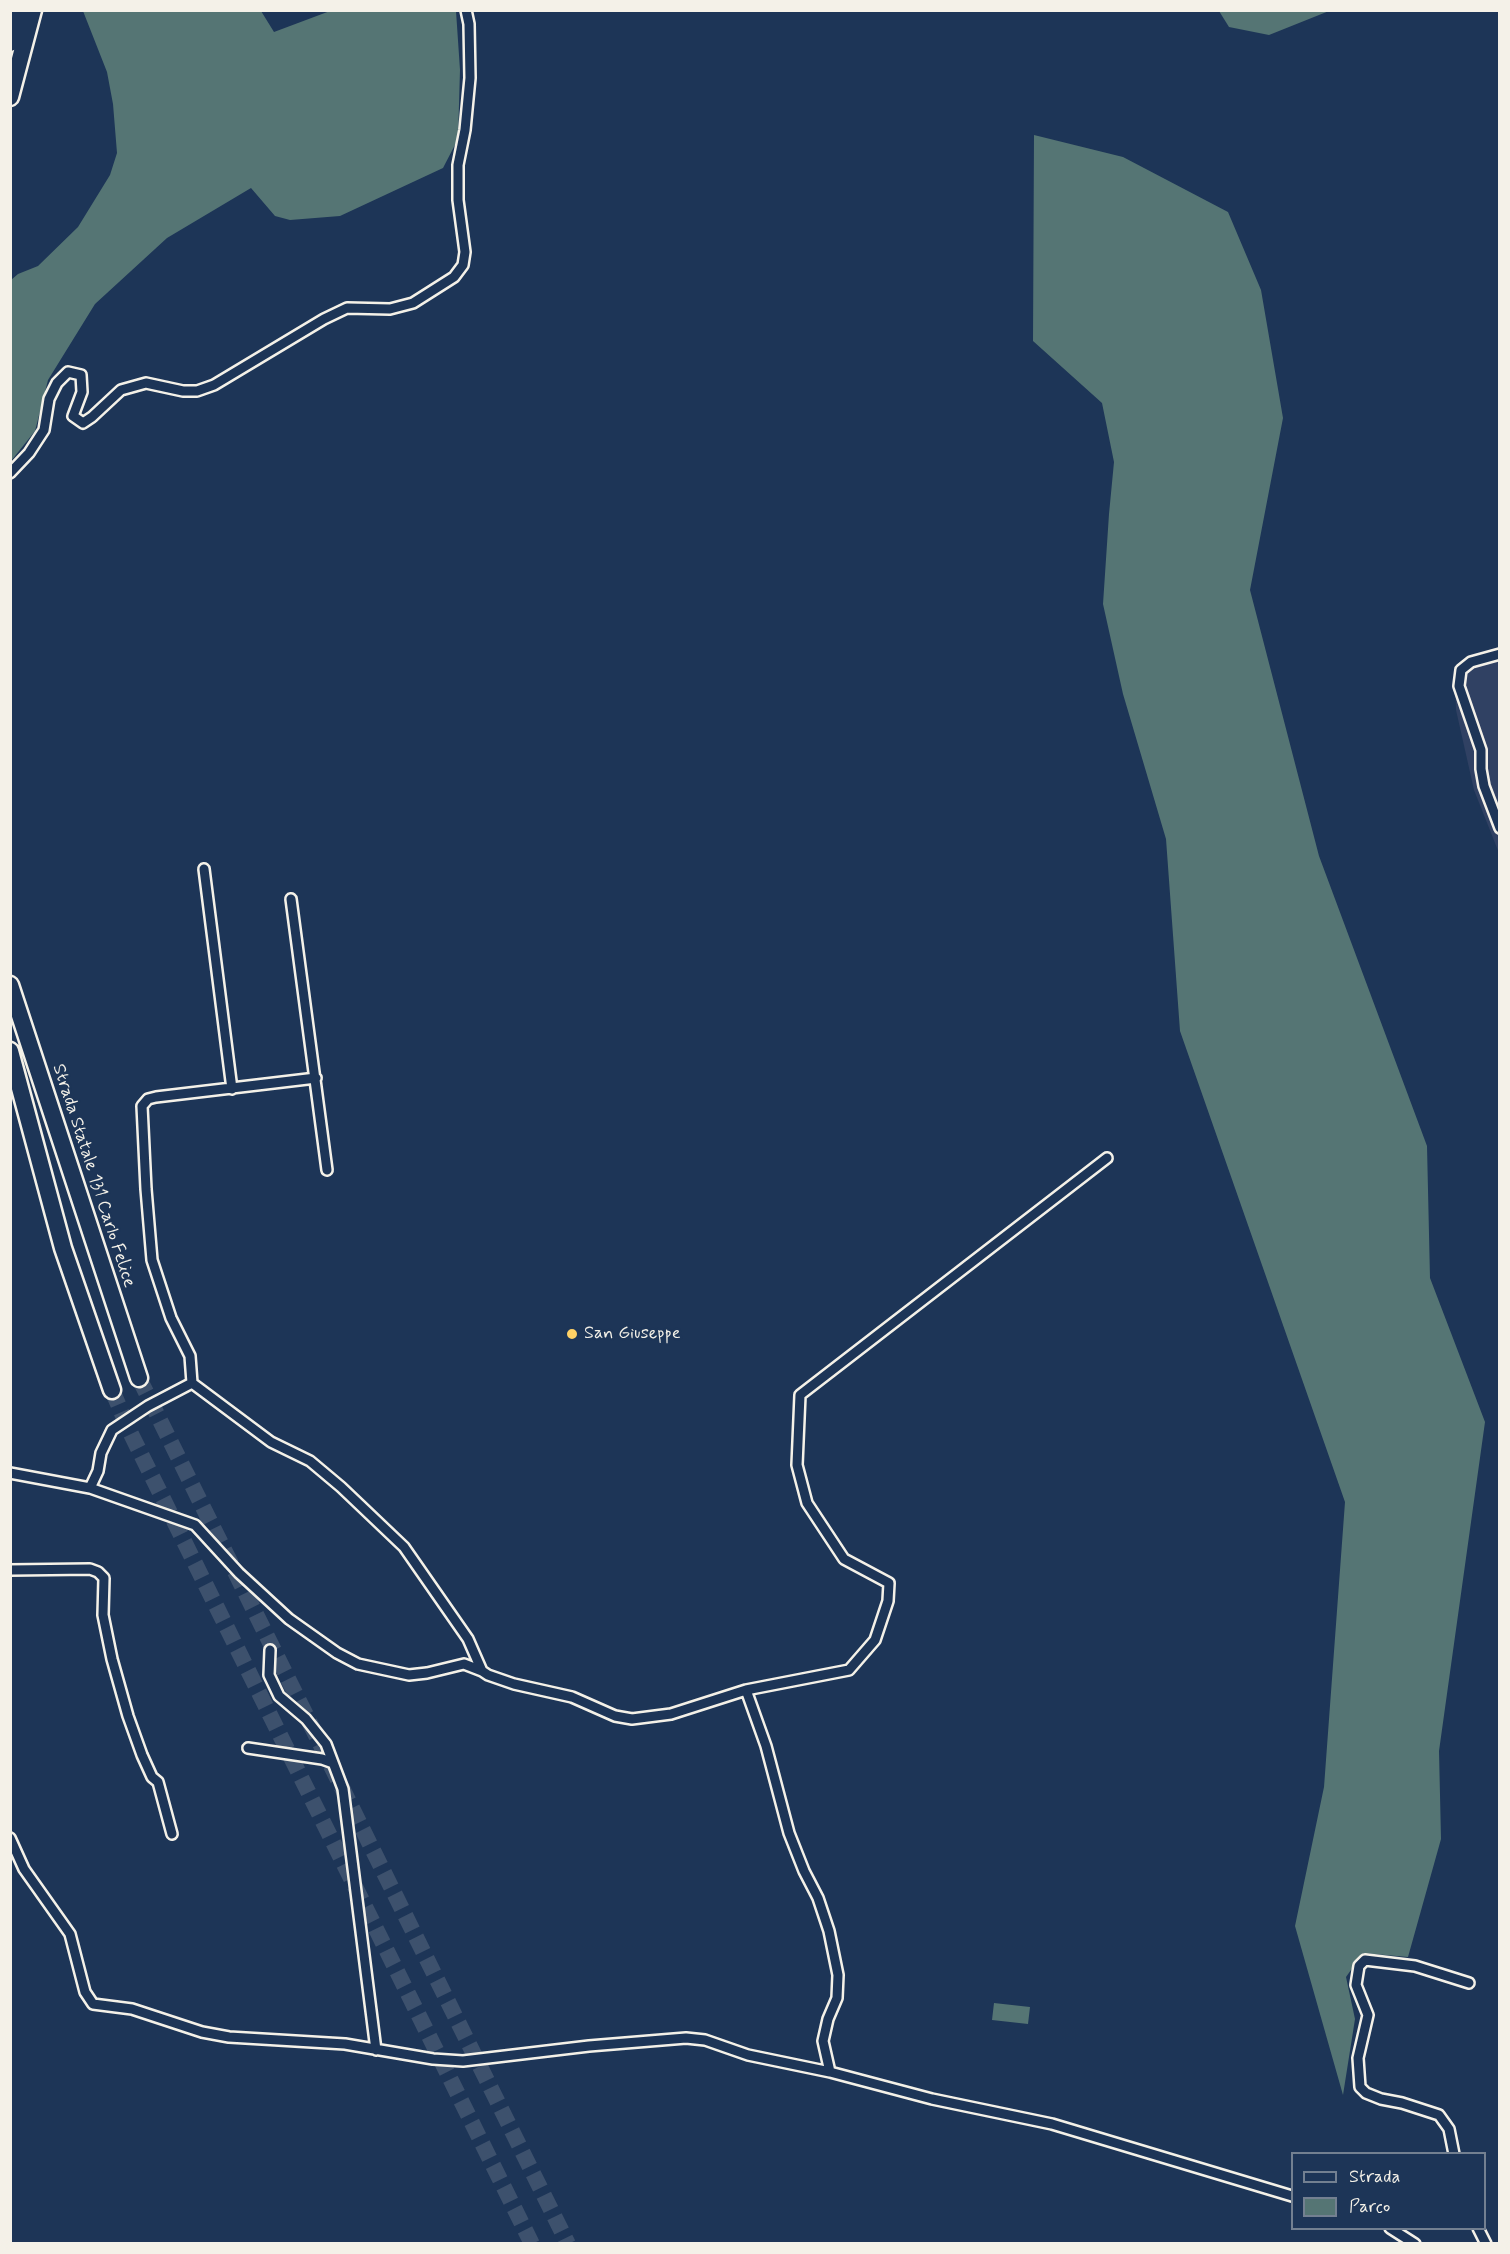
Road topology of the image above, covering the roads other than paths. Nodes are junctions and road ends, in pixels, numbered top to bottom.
1 (20, 10) edge
2 (33, 10) edge
3 (466, 10) edge
4 (10, 43) edge
5 (10, 97) edge
6 (10, 474) edge
7 (1500, 654) edge
8 (1500, 828) edge
9 (204, 869) dead end
10 (291, 899) dead end
11 (10, 985) edge
12 (10, 1051) edge
13 (316, 1078) junction
14 (232, 1089) junction
15 (1107, 1158) dead end
16 (327, 1170) dead end
17 (139, 1378) tunnel mouth
18 (192, 1383) junction
19 (112, 1390) tunnel mouth
20 (10, 1473) edge
21 (90, 1488) junction
22 (10, 1570) edge
23 (270, 1650) dead end
24 (482, 1671) junction
25 (746, 1690) junction
26 (248, 1748) dead end
27 (333, 1763) junction
28 (172, 1834) dead end
29 (10, 1838) edge
30 (1469, 1983) dead end
31 (376, 2050) junction
32 (830, 2072) junction
33 (1454, 2152) edge
34 (1291, 2195) edge
35 (1392, 2230) edge
36 (1479, 2230) edge
37 (1415, 2244) edge
38 (1486, 2244) edge

1 - 4 highway
2 - 5 highway
3 - 6 street
7 - 8 street
9 - 14 street
10 - 13 street
11 - 17 highway, Strada Statale 131 Carlo Felice
12 - 19 highway
13 - 14 street
13 - 16 street
14 - 18 street
15 - 25 street
18 - 21 street
18 - 24 street
20 - 21 street
21 - 24 street
22 - 28 street
23 - 27 street
24 - 25 street
25 - 32 street
26 - 27 street
27 - 31 street
29 - 31 street
30 - 33 street
31 - 32 street
32 - 34 street
35 - 37 street
36 - 38 street

